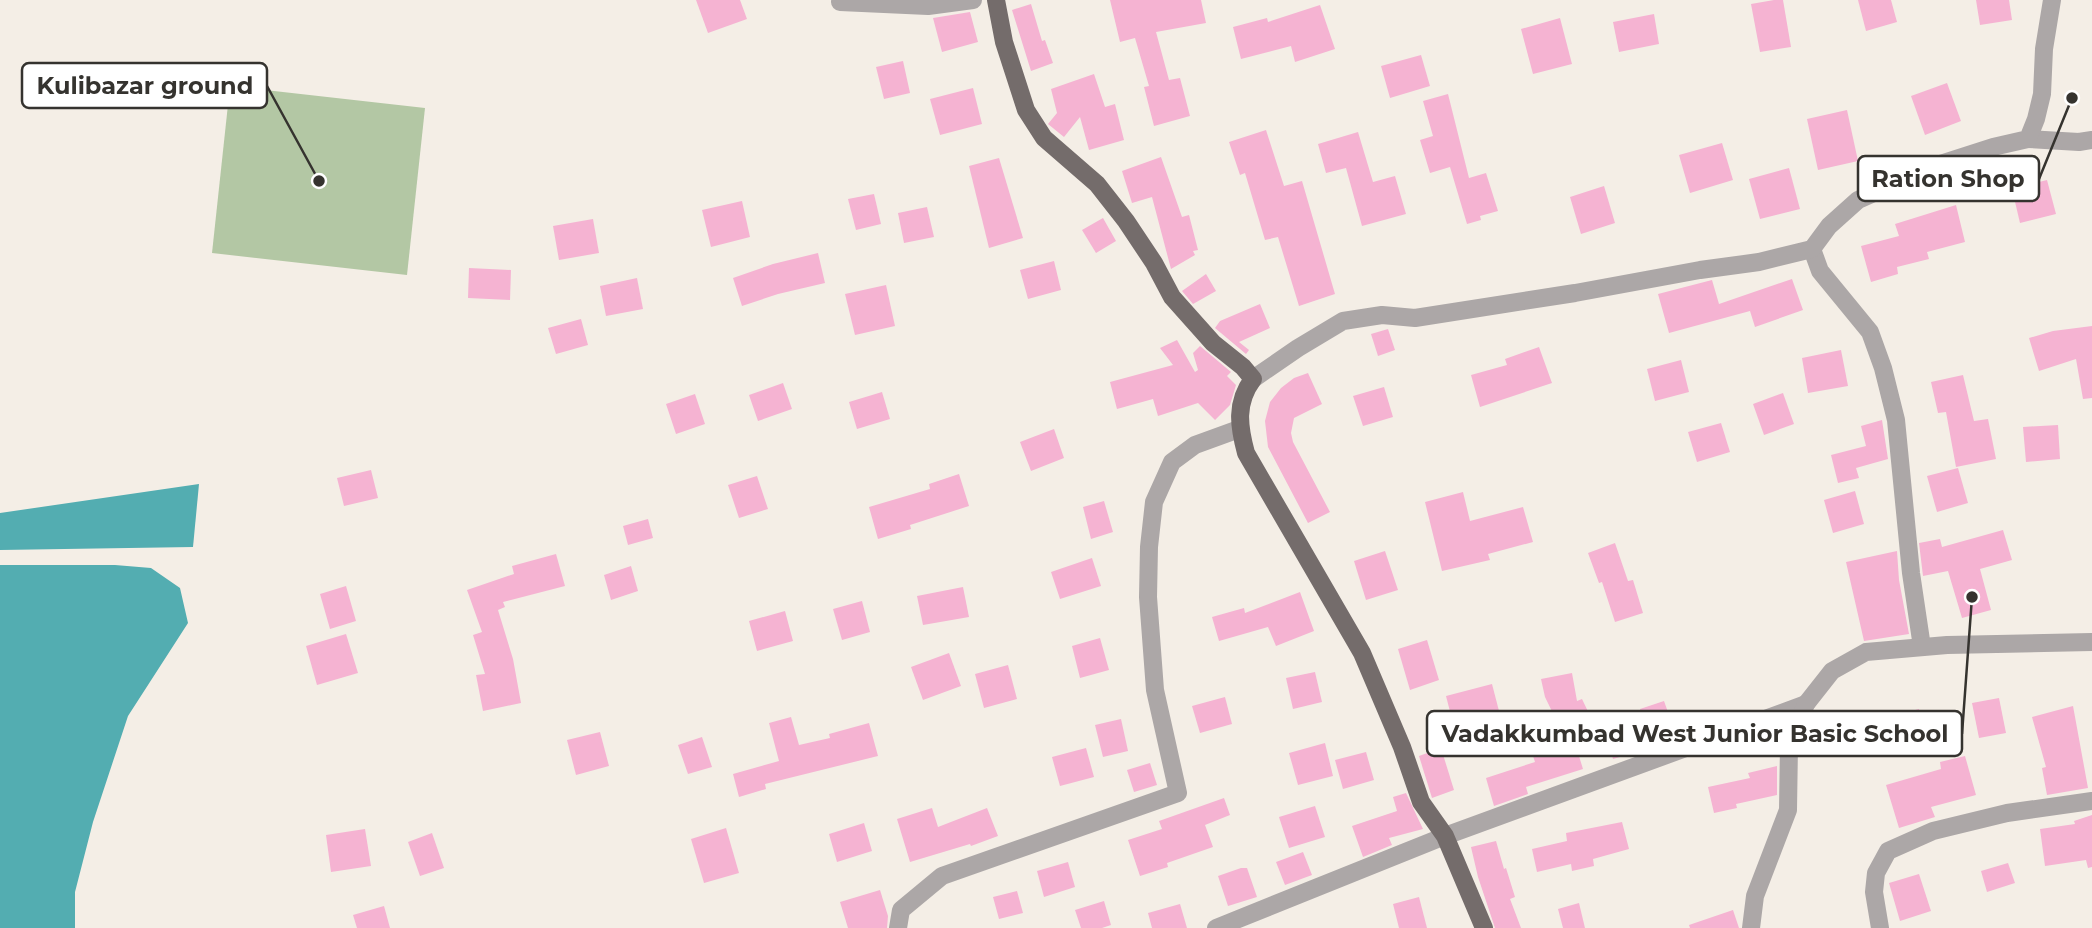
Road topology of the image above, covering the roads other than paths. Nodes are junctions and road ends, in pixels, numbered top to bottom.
1 (973, 0) edge
2 (996, 0) edge
3 (2052, 0) edge
4 (840, 2) dead end
5 (2028, 139) junction
6 (2092, 140) edge
7 (1812, 249) junction
8 (1253, 380) junction
9 (1239, 429) junction
10 (2092, 642) edge
11 (1922, 647) junction
12 (1806, 704) junction
13 (2092, 801) edge
14 (1445, 836) junction
15 (898, 928) edge
16 (1216, 928) edge
17 (1484, 928) edge
18 (1751, 928) edge
19 (1880, 928) edge

1 - 4 street
2 - 8 main road
3 - 5 street
5 - 6 street
5 - 7 street
7 - 8 street
7 - 11 street
8 - 9 main road
9 - 14 main road
9 - 15 street
10 - 11 street
11 - 12 street
12 - 14 street
12 - 18 street
13 - 19 street
14 - 16 street
14 - 17 main road

